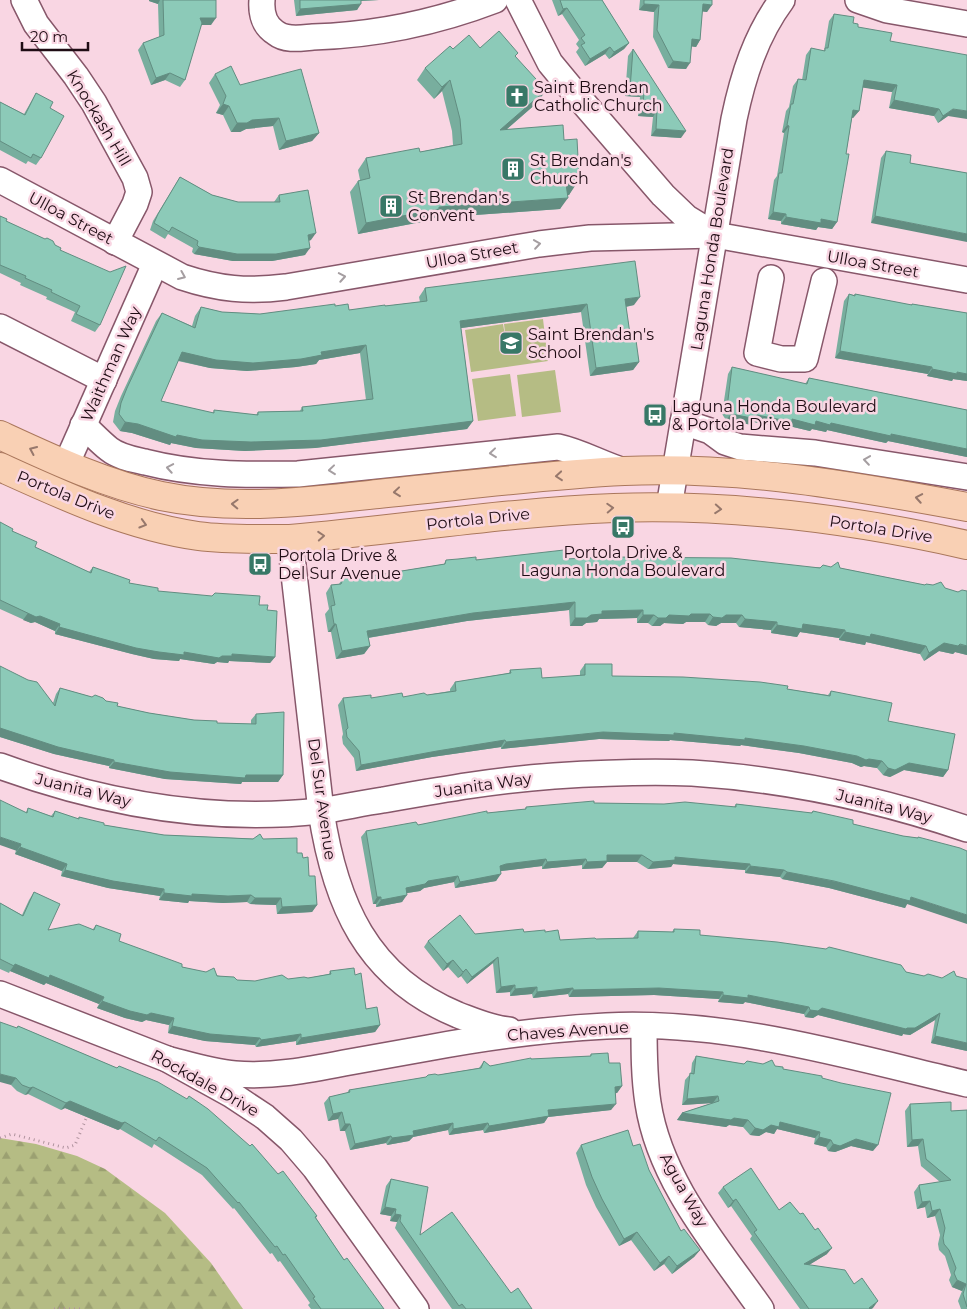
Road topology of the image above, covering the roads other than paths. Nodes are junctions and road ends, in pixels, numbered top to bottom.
1 (24, 0) edge
2 (262, 0) edge
3 (495, 0) edge
4 (518, 0) edge
5 (782, 0) edge
6 (858, 0) edge
7 (967, 24) edge
8 (0, 180) edge
9 (714, 235) junction
10 (115, 242) junction
11 (156, 264) junction
12 (771, 278) dead end
13 (967, 280) edge
14 (824, 281) dead end
15 (0, 327) edge
16 (104, 380) junction
17 (683, 422) junction
18 (84, 425) junction
19 (0, 435) edge
20 (66, 465) junction
21 (0, 467) edge
22 (625, 471) junction
23 (675, 471) junction
24 (967, 477) edge
25 (967, 506) edge
26 (669, 508) junction
27 (290, 538) junction
28 (967, 545) edge
29 (0, 766) edge
30 (321, 811) junction
31 (967, 829) edge
32 (0, 994) edge
33 (644, 1026) junction
34 (536, 1032) junction
35 (167, 1059) junction
36 (967, 1084) edge
37 (416, 1309) edge
38 (761, 1309) edge

1 - 10 street, Knockash Hill
2 - 3 street
4 - 9 street
5 - 9 street, Laguna Honda Boulevard
6 - 7 street
8 - 10 street, Ulloa Street
11 -> 9 street, Ulloa Street
9 - 13 street, Ulloa Street
9 - 17 street, Laguna Honda Boulevard
10 - 11 street, Ulloa Street
11 - 16 street, Waithman Way
12 - 14 street
15 - 16 street
16 - 18 street, Waithman Way
17 - 23 street, Laguna Honda Boulevard
24 -> 17 street
18 - 20 street, Waithman Way
22 -> 18 street, Portola Drive
20 -> 19 main road, Portola Drive
22 -> 20 main road, Portola Drive
21 -> 27 main road, Portola Drive
22 - 23 main road, Portola Drive
25 -> 23 main road, Portola Drive
23 - 26 street, Laguna Honda Boulevard
27 -> 26 main road, Portola Drive
26 -> 28 main road, Portola Drive
27 - 30 street, Del Sur Avenue
29 - 30 street, Juanita Way
30 - 31 street, Juanita Way
30 - 34 street, Del Sur Avenue
32 - 35 street, Rockdale Drive
33 - 34 street, Chaves Avenue
33 - 36 street, Chaves Avenue
33 - 38 street, Agua Way
34 - 35 street, Chaves Avenue
35 - 37 street, Rockdale Drive

